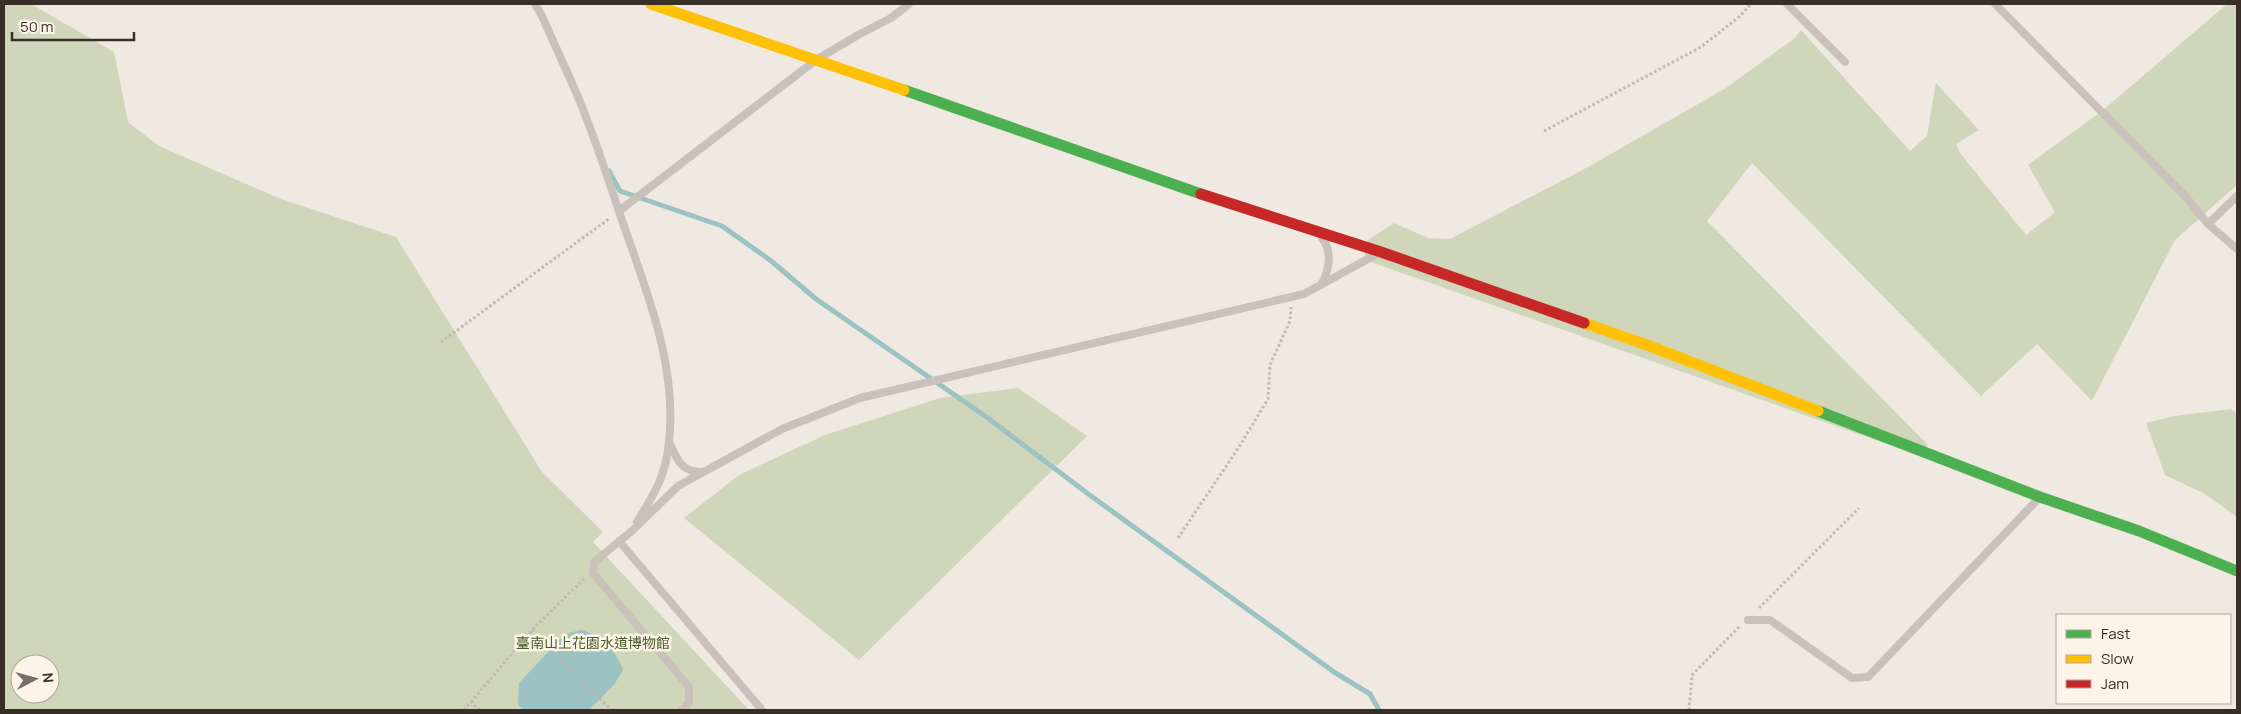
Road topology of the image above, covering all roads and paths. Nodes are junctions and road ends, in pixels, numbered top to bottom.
1 (535, 4) edge
2 (541, 4) edge
3 (650, 4) edge
4 (909, 4) edge
5 (1751, 4) edge
6 (1787, 4) edge
7 (1995, 4) edge
8 (541, 14) junction
9 (816, 60) junction
10 (1845, 62) dead end
11 (1544, 131) dead end
12 (2237, 196) edge
13 (619, 211) junction
14 (2208, 224) junction
15 (1318, 232) junction
16 (2237, 249) edge
17 (1381, 252) junction
18 (1321, 285) junction
19 (1292, 297) junction
20 (441, 342) dead end
21 (669, 442) junction
22 (704, 472) junction
23 (2040, 496) junction
24 (1859, 508) dead end
25 (633, 530) junction
26 (1178, 538) dead end
27 (619, 541) junction
28 (2237, 571) edge
29 (593, 573) junction
30 (1748, 620) junction
31 (532, 630) junction
32 (574, 673) dead end
33 (581, 682) dead end
34 (472, 702) junction
35 (464, 710) edge
36 (479, 710) edge
37 (612, 710) edge
38 (682, 710) edge
39 (762, 710) edge
40 (1689, 710) edge

1 - 8 lane
2 - 8 lane
3 - 9 street
4 - 9 lane
5 - 11 path
6 - 10 lane
7 - 14 lane
8 - 13 lane
9 - 13 lane
9 - 15 street
12 - 14 lane
13 - 20 path
13 - 21 lane
14 - 16 lane
15 - 17 street
15 - 18 lane
17 - 18 lane
17 - 23 street
18 - 19 lane
19 - 22 lane
19 - 26 path
21 - 22 lane
21 - 25 lane
22 - 25 lane
23 - 28 street
23 - 30 lane
24 - 30 path
25 - 27 lane
27 - 29 lane
27 - 39 lane
29 - 31 path
29 - 38 lane
30 - 40 path
31 - 32 path
31 - 34 path
33 - 37 path
34 - 35 path
34 - 36 path

